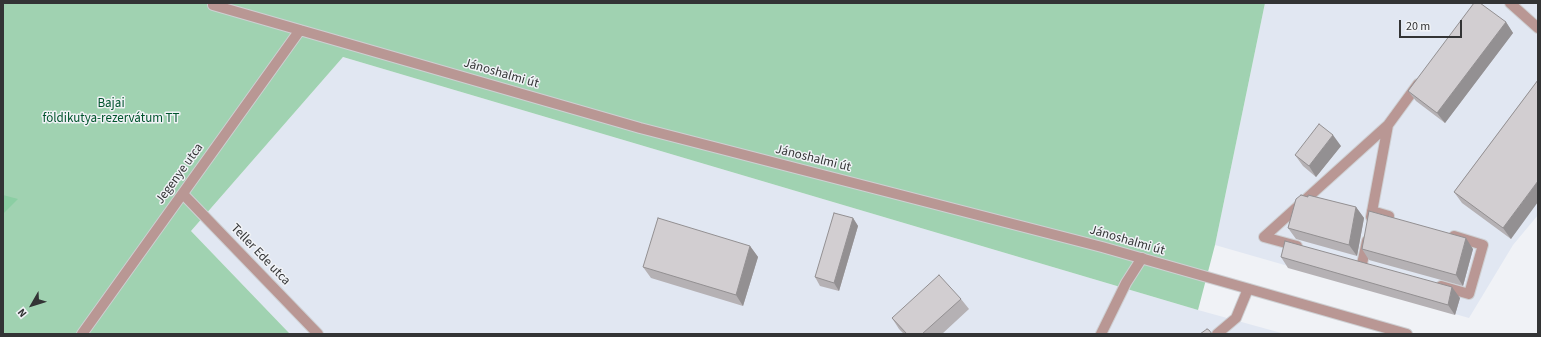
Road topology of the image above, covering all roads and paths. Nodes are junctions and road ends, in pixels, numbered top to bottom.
1 (1510, 3) edge
2 (213, 5) dead end
3 (1538, 28) edge
4 (300, 30) junction
5 (1425, 73) edge
6 (1388, 125) junction
7 (183, 194) junction
8 (1372, 211) junction
9 (1402, 220) edge
10 (1446, 234) edge
11 (1309, 249) edge
12 (1142, 258) junction
13 (1362, 264) edge
14 (1431, 283) edge
15 (1248, 289) junction
16 (82, 334) edge
17 (318, 334) edge
18 (1101, 334) edge
19 (1217, 334) edge
20 (1408, 334) edge

1 - 3 street
2 - 4 street, Jánoshalmi út
4 - 7 street, Jegenye utca
4 - 12 street, Jánoshalmi út
5 - 6 street
6 - 8 street
6 - 11 street
7 - 16 street, Jegenye utca
7 - 17 street, Teller Ede utca
8 - 9 street
8 - 13 street
10 - 14 street
12 - 15 street, Jánoshalmi út
12 - 18 street
15 - 19 street
15 - 20 street, Jánoshalmi út

